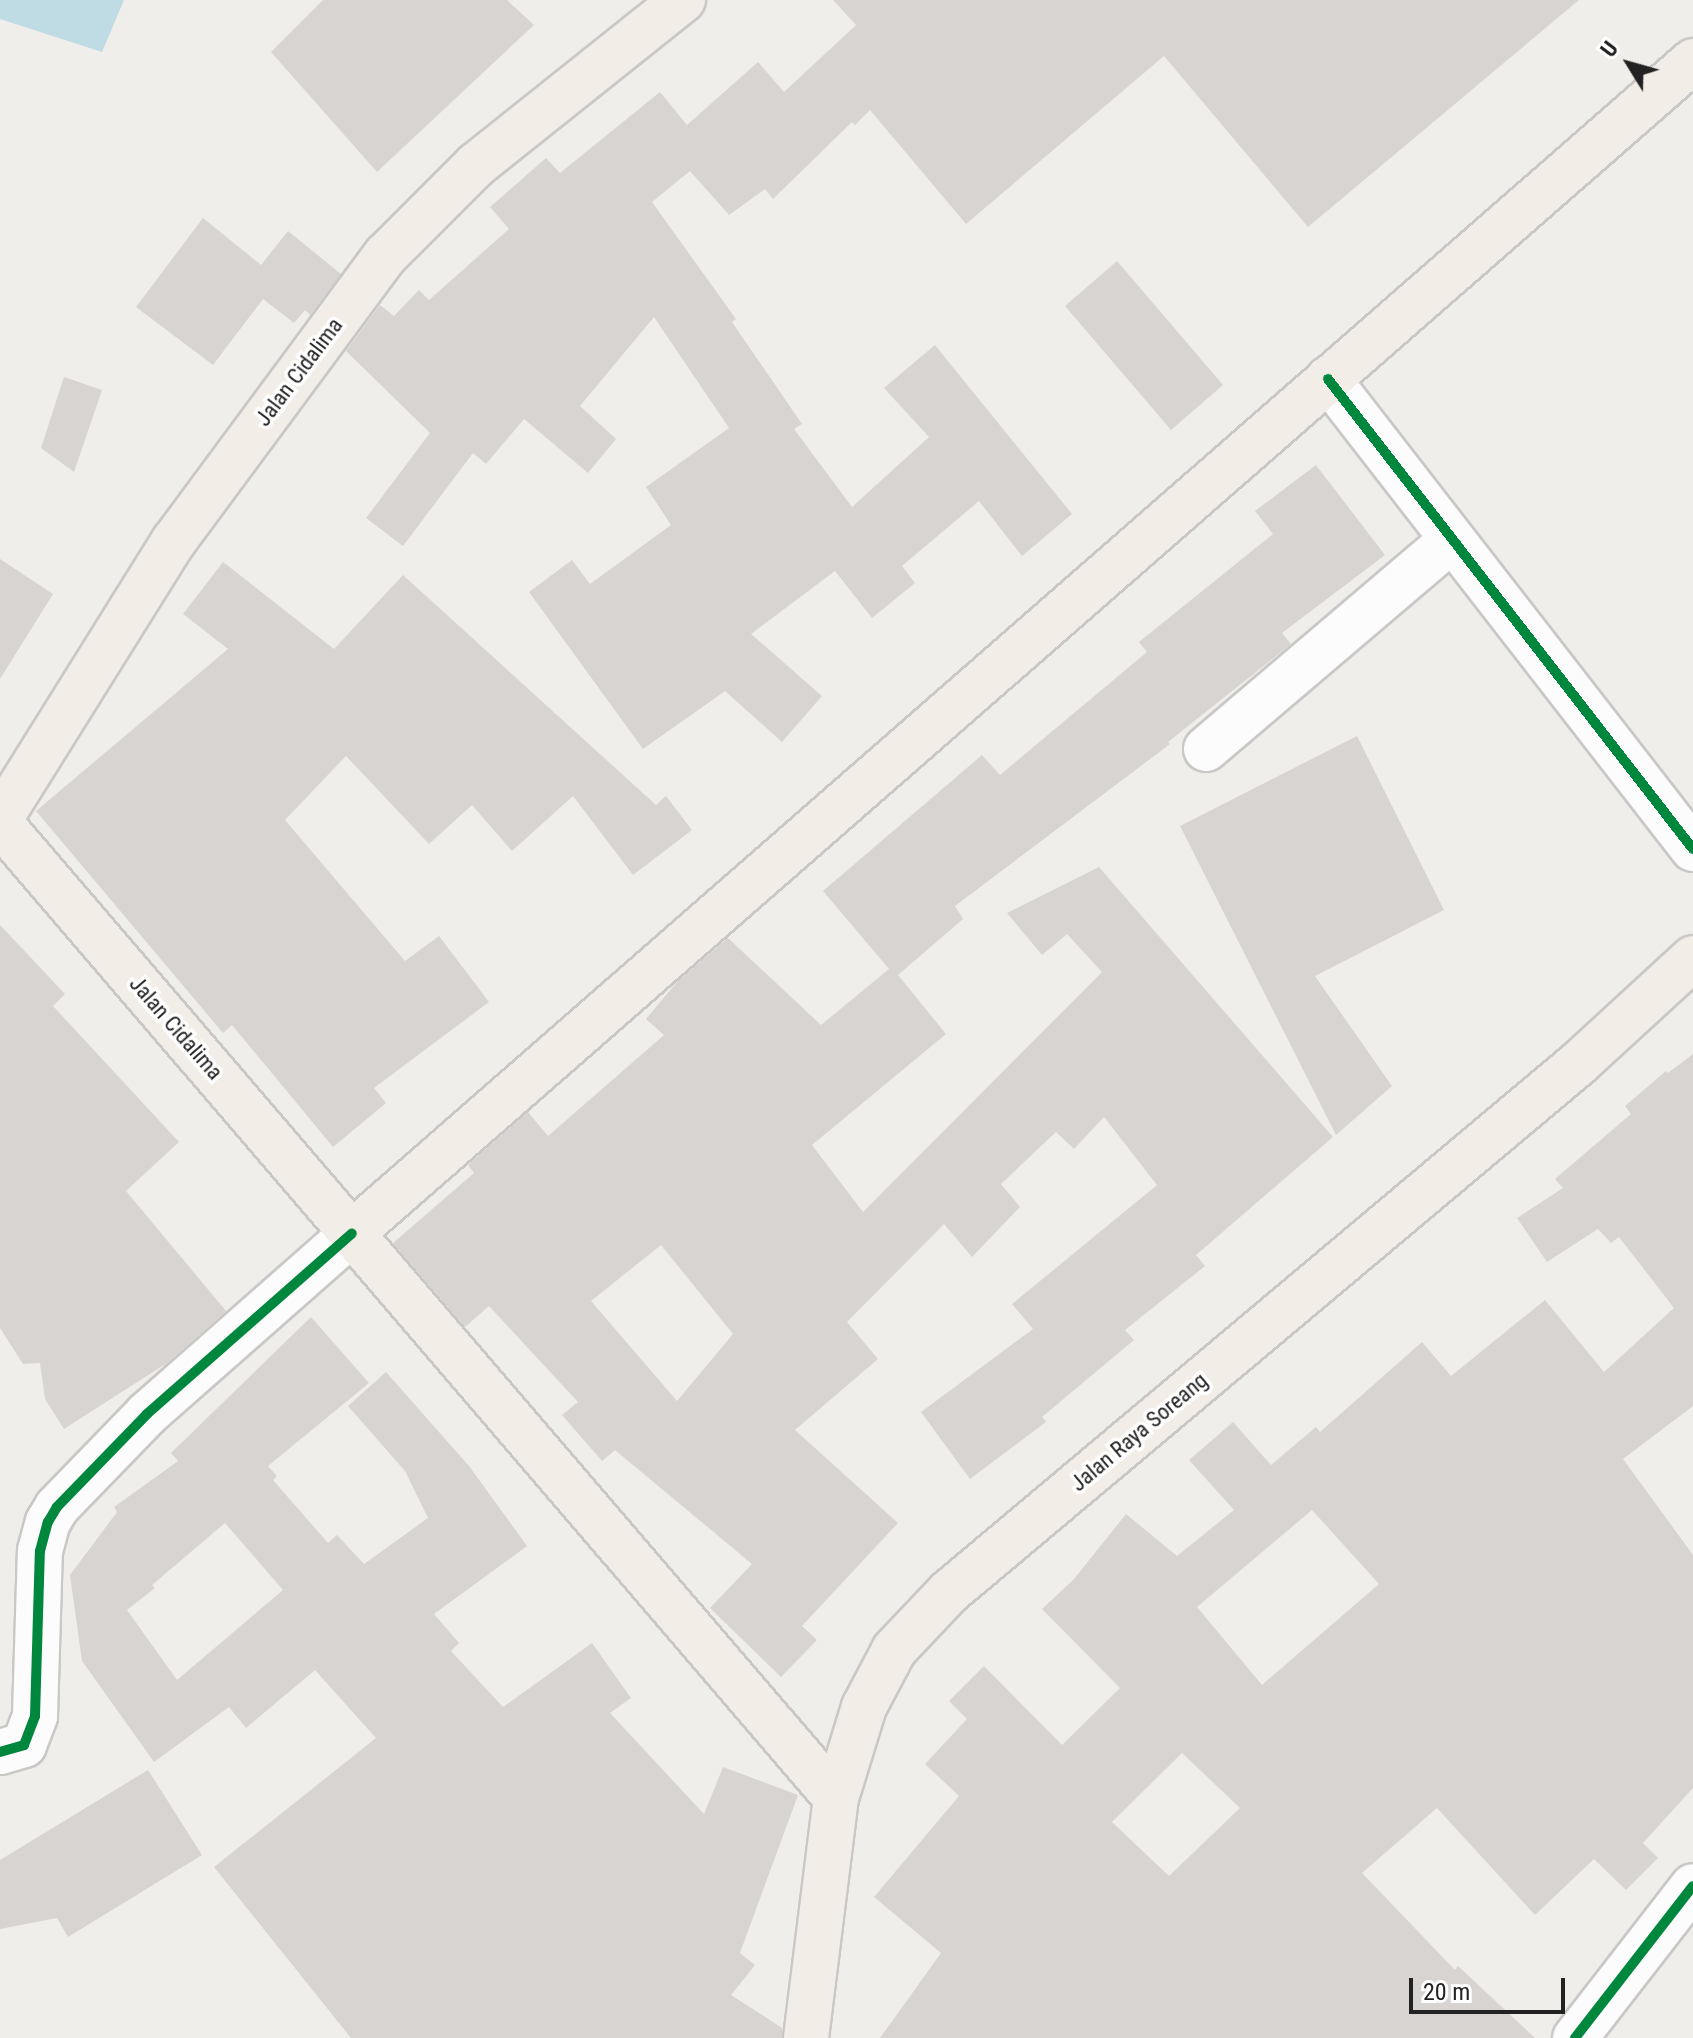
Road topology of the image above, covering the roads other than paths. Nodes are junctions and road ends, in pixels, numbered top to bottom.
1 (683, 0) edge
2 (1693, 61) edge
3 (1328, 379) junction
4 (1452, 540) junction
5 (1206, 749) dead end
6 (0, 821) edge
7 (1693, 849) edge
8 (1693, 958) edge
9 (352, 1233) junction
10 (0, 1752) edge
11 (836, 1798) junction
12 (1693, 1886) edge
13 (806, 2038) edge
14 (1575, 2038) edge

1 - 6 main road, Jalan Cidalima
2 - 3 main road
3 - 4 street
3 - 9 main road
4 - 5 street
4 - 7 street
6 - 9 main road, Jalan Cidalima
8 - 11 main road, Jalan Raya Soreang
9 - 10 street
9 - 11 main road, Jalan Cidalima
11 - 13 main road, Jalan Raya Soreang
12 - 14 street

